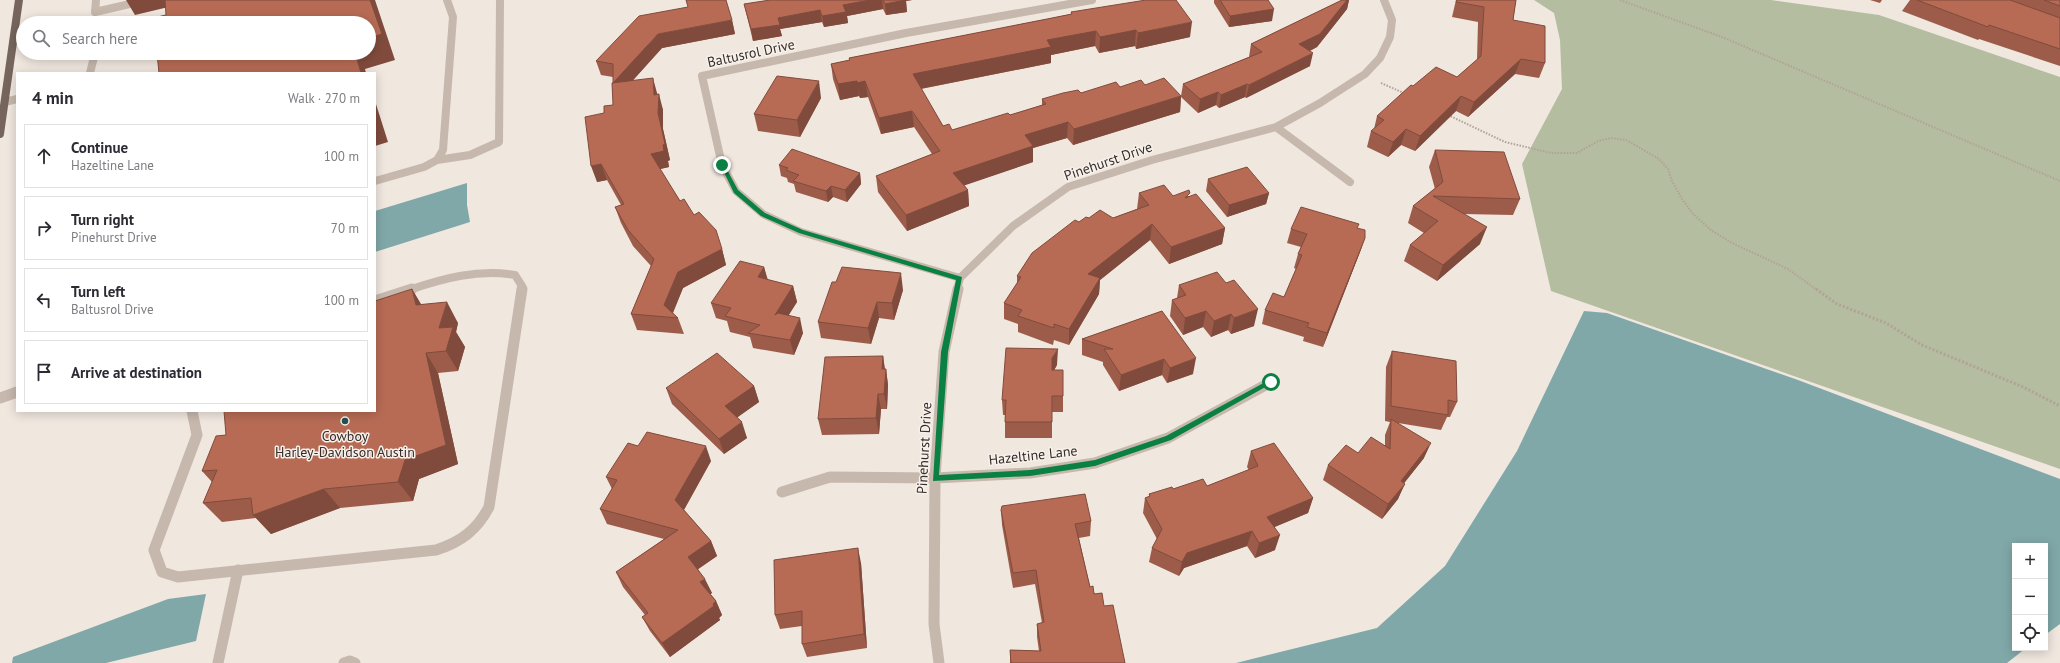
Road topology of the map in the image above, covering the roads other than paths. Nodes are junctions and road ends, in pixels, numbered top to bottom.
1 (19, 0) edge
2 (96, 0) edge
3 (147, 0) edge
4 (447, 0) edge
5 (500, 0) edge
6 (1092, 0) edge
7 (1384, 0) edge
8 (17, 16) edge
9 (16, 20) edge
10 (93, 60) edge
11 (90, 72) edge
12 (16, 99) edge
13 (4, 102) junction
14 (1276, 127) junction
15 (0, 134) edge
16 (438, 160) junction
17 (376, 181) edge
18 (1350, 182) dead end
19 (960, 278) junction
20 (376, 301) edge
21 (1271, 382) dead end
22 (16, 392) edge
23 (0, 398) edge
24 (192, 412) edge
25 (935, 478) junction
26 (782, 492) dead end
27 (238, 570) junction
28 (218, 663) edge
29 (344, 663) edge
30 (354, 663) edge
31 (939, 663) edge

1 - 8 main road
2 - 3 street
4 - 16 street
5 - 16 street
6 - 19 street, Baltusrol Drive
7 - 14 street, Pinehurst Drive
9 - 13 main road
10 - 11 street
12 - 13 street
13 - 15 main road
14 - 18 street
14 - 19 street, Pinehurst Drive
16 - 17 street
19 - 25 street, Pinehurst Drive
20 - 27 street
21 - 25 street, Hazeltine Lane
22 - 23 street
24 - 27 street
25 - 26 street, Hazeltine Lane
25 - 31 street, Pinehurst Drive
27 - 28 street
29 - 30 street

